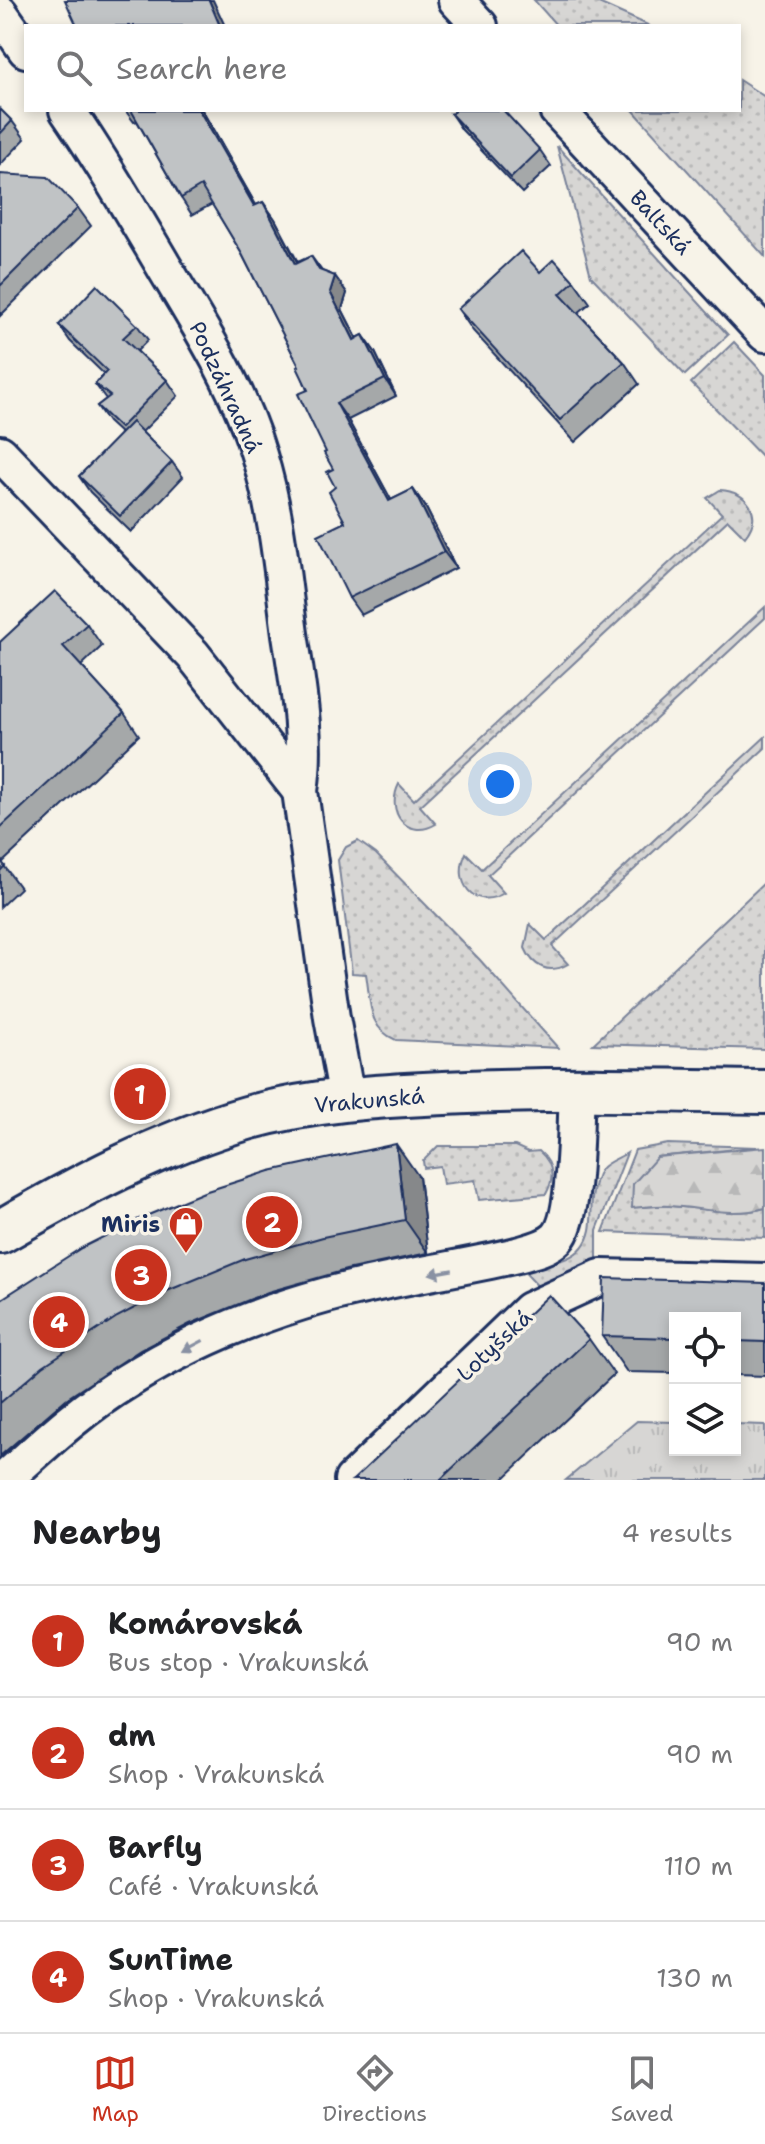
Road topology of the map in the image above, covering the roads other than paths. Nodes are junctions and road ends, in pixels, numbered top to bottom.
1 (456, 0) edge
2 (0, 13) edge
3 (478, 24) edge
4 (24, 47) edge
5 (68, 112) edge
6 (559, 112) edge
7 (765, 334) edge
8 (0, 453) edge
9 (300, 791) junction
10 (577, 1089) junction
11 (765, 1092) edge
12 (347, 1098) junction
13 (0, 1232) edge
14 (765, 1281) edge
15 (4, 1480) edge
16 (352, 1480) edge

1 - 3 street
2 - 4 street
5 - 9 street, Podzáhradná
6 - 7 street, Baltská
8 - 9 street
9 - 12 street, Podzáhradná
10 - 11 street, Vrakunská
10 - 12 street, Vrakunská
10 -> 15 street
12 - 13 street, Vrakunská
14 - 16 street, Lotyšská

